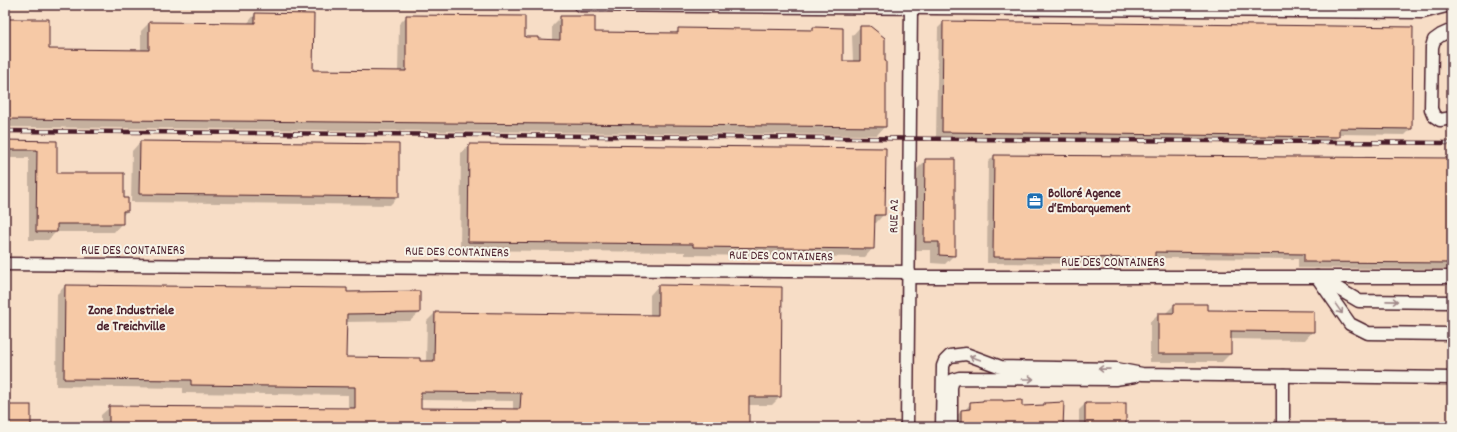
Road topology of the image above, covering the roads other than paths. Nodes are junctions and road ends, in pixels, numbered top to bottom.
1 (580, 5) edge
2 (1450, 5) edge
3 (913, 6) edge
4 (1452, 30) edge
5 (1452, 118) edge
6 (5, 264) edge
7 (909, 274) junction
8 (1317, 277) junction
9 (1452, 277) edge
10 (1452, 302) edge
11 (1452, 334) edge
12 (1142, 374) junction
13 (1283, 376) junction
14 (1452, 378) edge
15 (906, 427) edge
16 (942, 427) edge
17 (951, 427) edge
18 (1283, 427) edge

1 - 3 street
2 - 3 street
3 - 7 street, RUE A2
4 - 5 street
6 - 7 street, RUE DES CONTAINERS
7 - 8 street, RUE DES CONTAINERS
7 - 15 street, RUE A2
8 - 9 street, RUE DES CONTAINERS
8 -> 10 street, RUE DES CONTAINERS
8 -> 11 street
12 - 13 street
12 -> 16 street
17 -> 12 street
13 - 14 street
13 - 18 street

